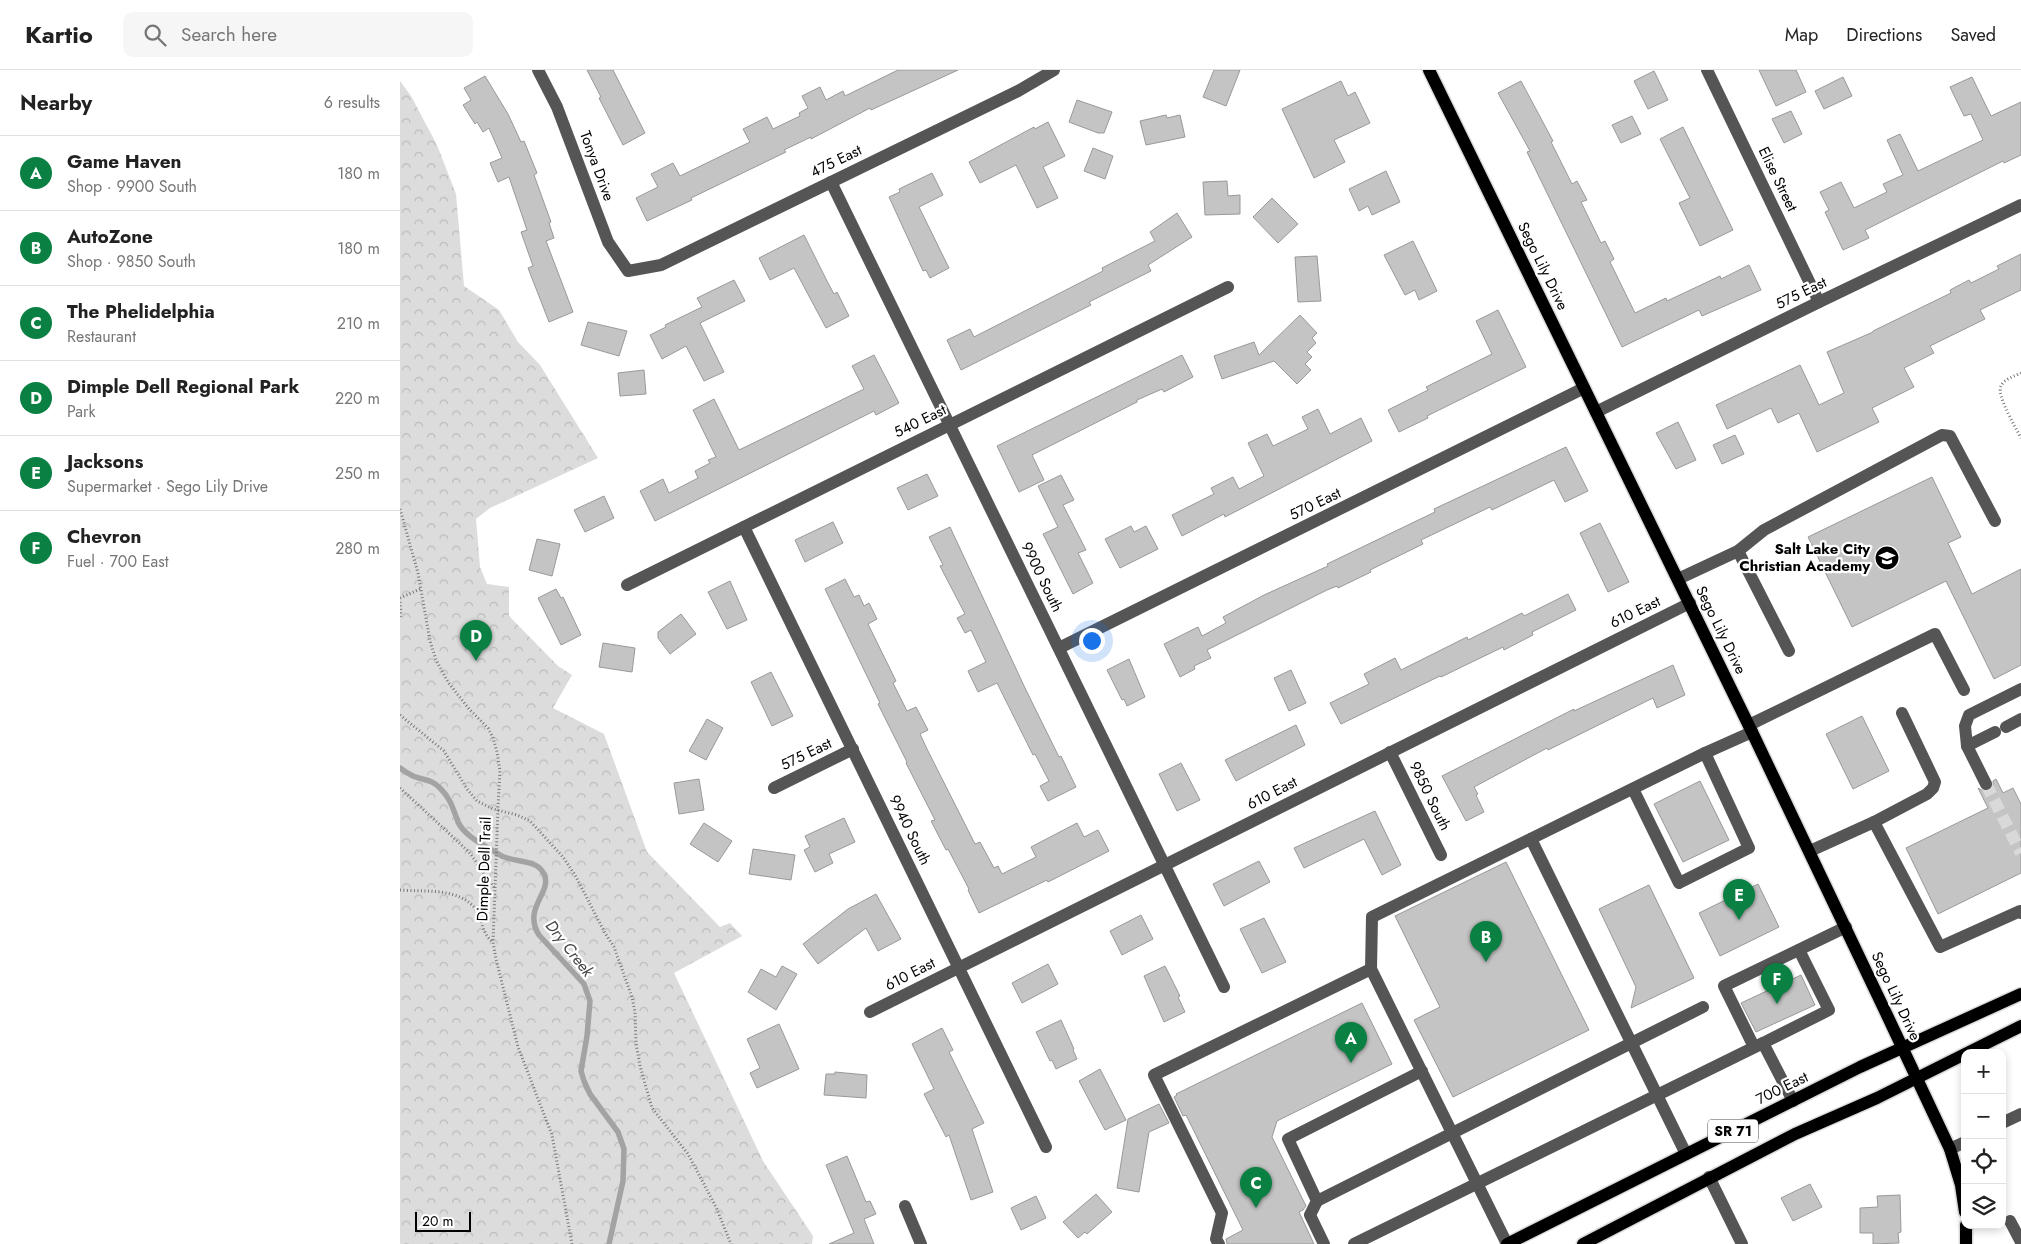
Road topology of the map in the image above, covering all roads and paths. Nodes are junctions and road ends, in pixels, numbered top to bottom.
1 (538, 70) edge
2 (1054, 70) edge
3 (1429, 70) edge
4 (1707, 70) edge
5 (831, 182) junction
6 (2021, 205) edge
7 (628, 271) joint
8 (1228, 287) dead end
9 (1819, 302) junction
10 (2021, 373) edge
11 (1584, 388) junction
12 (1596, 412) junction
13 (950, 425) junction
14 (2021, 438) edge
15 (400, 509) edge
16 (1995, 521) dead end
17 (744, 527) junction
18 (1738, 551) junction
19 (1678, 579) junction
20 (627, 585) dead end
21 (420, 589) junction
22 (400, 598) edge
23 (400, 602) edge
24 (1690, 603) junction
25 (400, 617) edge
26 (1059, 648) junction
27 (1789, 651) dead end
28 (2021, 689) edge
29 (1964, 690) dead end
30 (1902, 713) dead end
31 (400, 715) edge
32 (2021, 719) edge
33 (1751, 728) junction
34 (1967, 746) junction
35 (853, 748) junction
36 (1390, 752) junction
37 (1705, 753) junction
38 (1986, 784) tunnel mouth
39 (400, 788) edge
40 (774, 788) dead end
41 (1633, 789) junction
42 (498, 811) junction
43 (1874, 822) junction
44 (1531, 839) junction
45 (1810, 851) junction
46 (1440, 855) dead end
47 (1165, 865) junction
48 (400, 890) edge
49 (496, 890) junction
50 (2021, 912) edge
51 (1846, 927) junction
52 (493, 942) junction
53 (1799, 950) junction
54 (959, 968) junction
55 (1371, 969) junction
56 (1224, 987) dead end
57 (2021, 994) edge
58 (1703, 1007) dead end
59 (870, 1012) dead end
60 (2021, 1026) edge
61 (1631, 1042) junction
62 (1759, 1045) junction
63 (1903, 1048) junction
64 (1974, 1049) edge
65 (1961, 1056) edge
66 (1422, 1071) junction
67 (1917, 1078) junction
68 (1657, 1096) junction
69 (1793, 1101) junction
70 (2021, 1114) edge
71 (2006, 1121) edge
72 (1452, 1132) junction
73 (1961, 1144) edge
74 (1046, 1147) dead end
75 (1950, 1149) junction
76 (1686, 1154) junction
77 (1709, 1177) junction
78 (1478, 1184) junction
79 (1961, 1185) edge
80 (1317, 1201) junction
81 (905, 1206) dead end
82 (2011, 1221) edge
83 (1966, 1229) edge
84 (2021, 1242) edge
85 (572, 1244) edge
86 (731, 1244) edge
87 (921, 1244) edge
88 (1219, 1244) edge
89 (1324, 1244) edge
90 (1354, 1244) edge
91 (1507, 1244) edge
92 (1585, 1244) edge
93 (1742, 1244) edge
94 (1966, 1244) edge

1 - 7 street, Tonya Drive
2 - 5 street, 475 East
3 - 11 main road, Sego Lily Drive
4 - 9 street, Elise Street
5 - 7 street, 475 East
5 - 13 street, 9900 South
6 - 9 street, 575 East
8 - 13 street, 540 East
9 - 12 street, 575 East
10 - 14 path
11 - 12 main road, Sego Lily Drive
11 - 26 street, 570 East
12 - 19 main road, Sego Lily Drive
13 - 17 street, 540 East
13 - 26 street, 9900 South
15 - 21 path, Dimple Dell Trail
16 - 18 street
17 - 20 street, 540 East
17 - 35 street, 9940 South
18 - 19 street
18 - 27 street
19 - 24 main road, Sego Lily Drive
21 - 22 path
21 - 42 path, Dimple Dell Trail
23 - 25 path
24 - 33 main road, Sego Lily Drive
24 - 36 street, 610 East
26 - 47 street, 9900 South
28 - 34 street
29 - 33 street
30 - 43 street
31 - 42 path
32 - 34 street
33 - 37 street
33 - 45 main road, Sego Lily Drive
34 - 38 street
35 - 40 street, 575 East
35 - 54 street, 9940 South
36 - 46 street, 9850 South
36 - 47 street, 610 East
37 - 41 street
37 - 41 street
39 - 49 path
41 - 44 street
42 - 49 path, Dimple Dell Trail
42 - 86 path
43 - 45 street
43 - 50 street
44 - 55 street
44 - 61 street
45 - 51 main road, Sego Lily Drive
47 - 54 street, 610 East
47 - 56 street, 9900 South
48 - 52 path
49 - 52 path, Dimple Dell Trail
51 - 53 street
51 - 63 main road, Sego Lily Drive
52 - 85 path, Dimple Dell Trail
53 - 62 street
53 - 62 street
54 - 59 street, 610 East
54 - 74 street, 9940 South
55 - 66 street
55 - 88 street
57 - 63 main road, 700 East / SR 71
58 - 61 street
60 - 64 main road, SR 71
61 - 68 street
61 - 72 street
62 - 68 street
62 - 69 street
63 - 67 main road, Sego Lily Drive
63 - 69 main road, 700 East / SR 71
65 - 67 main road, SR 71
66 - 72 street
66 - 80 street
67 - 75 main road, Sego Lily Drive
67 - 77 main road, SR 71
68 - 76 street
68 - 78 street
69 - 76 main road, 700 East / SR 71
70 - 71 street
72 - 78 street
72 - 80 street
73 - 75 street
75 - 79 main road, Sego Lily Drive
76 - 91 main road, 700 East / SR 71
77 - 92 main road, SR 71
77 - 93 street
78 - 90 street
78 - 91 street
80 - 89 street
81 - 87 street
82 - 84 street
83 - 94 main road

